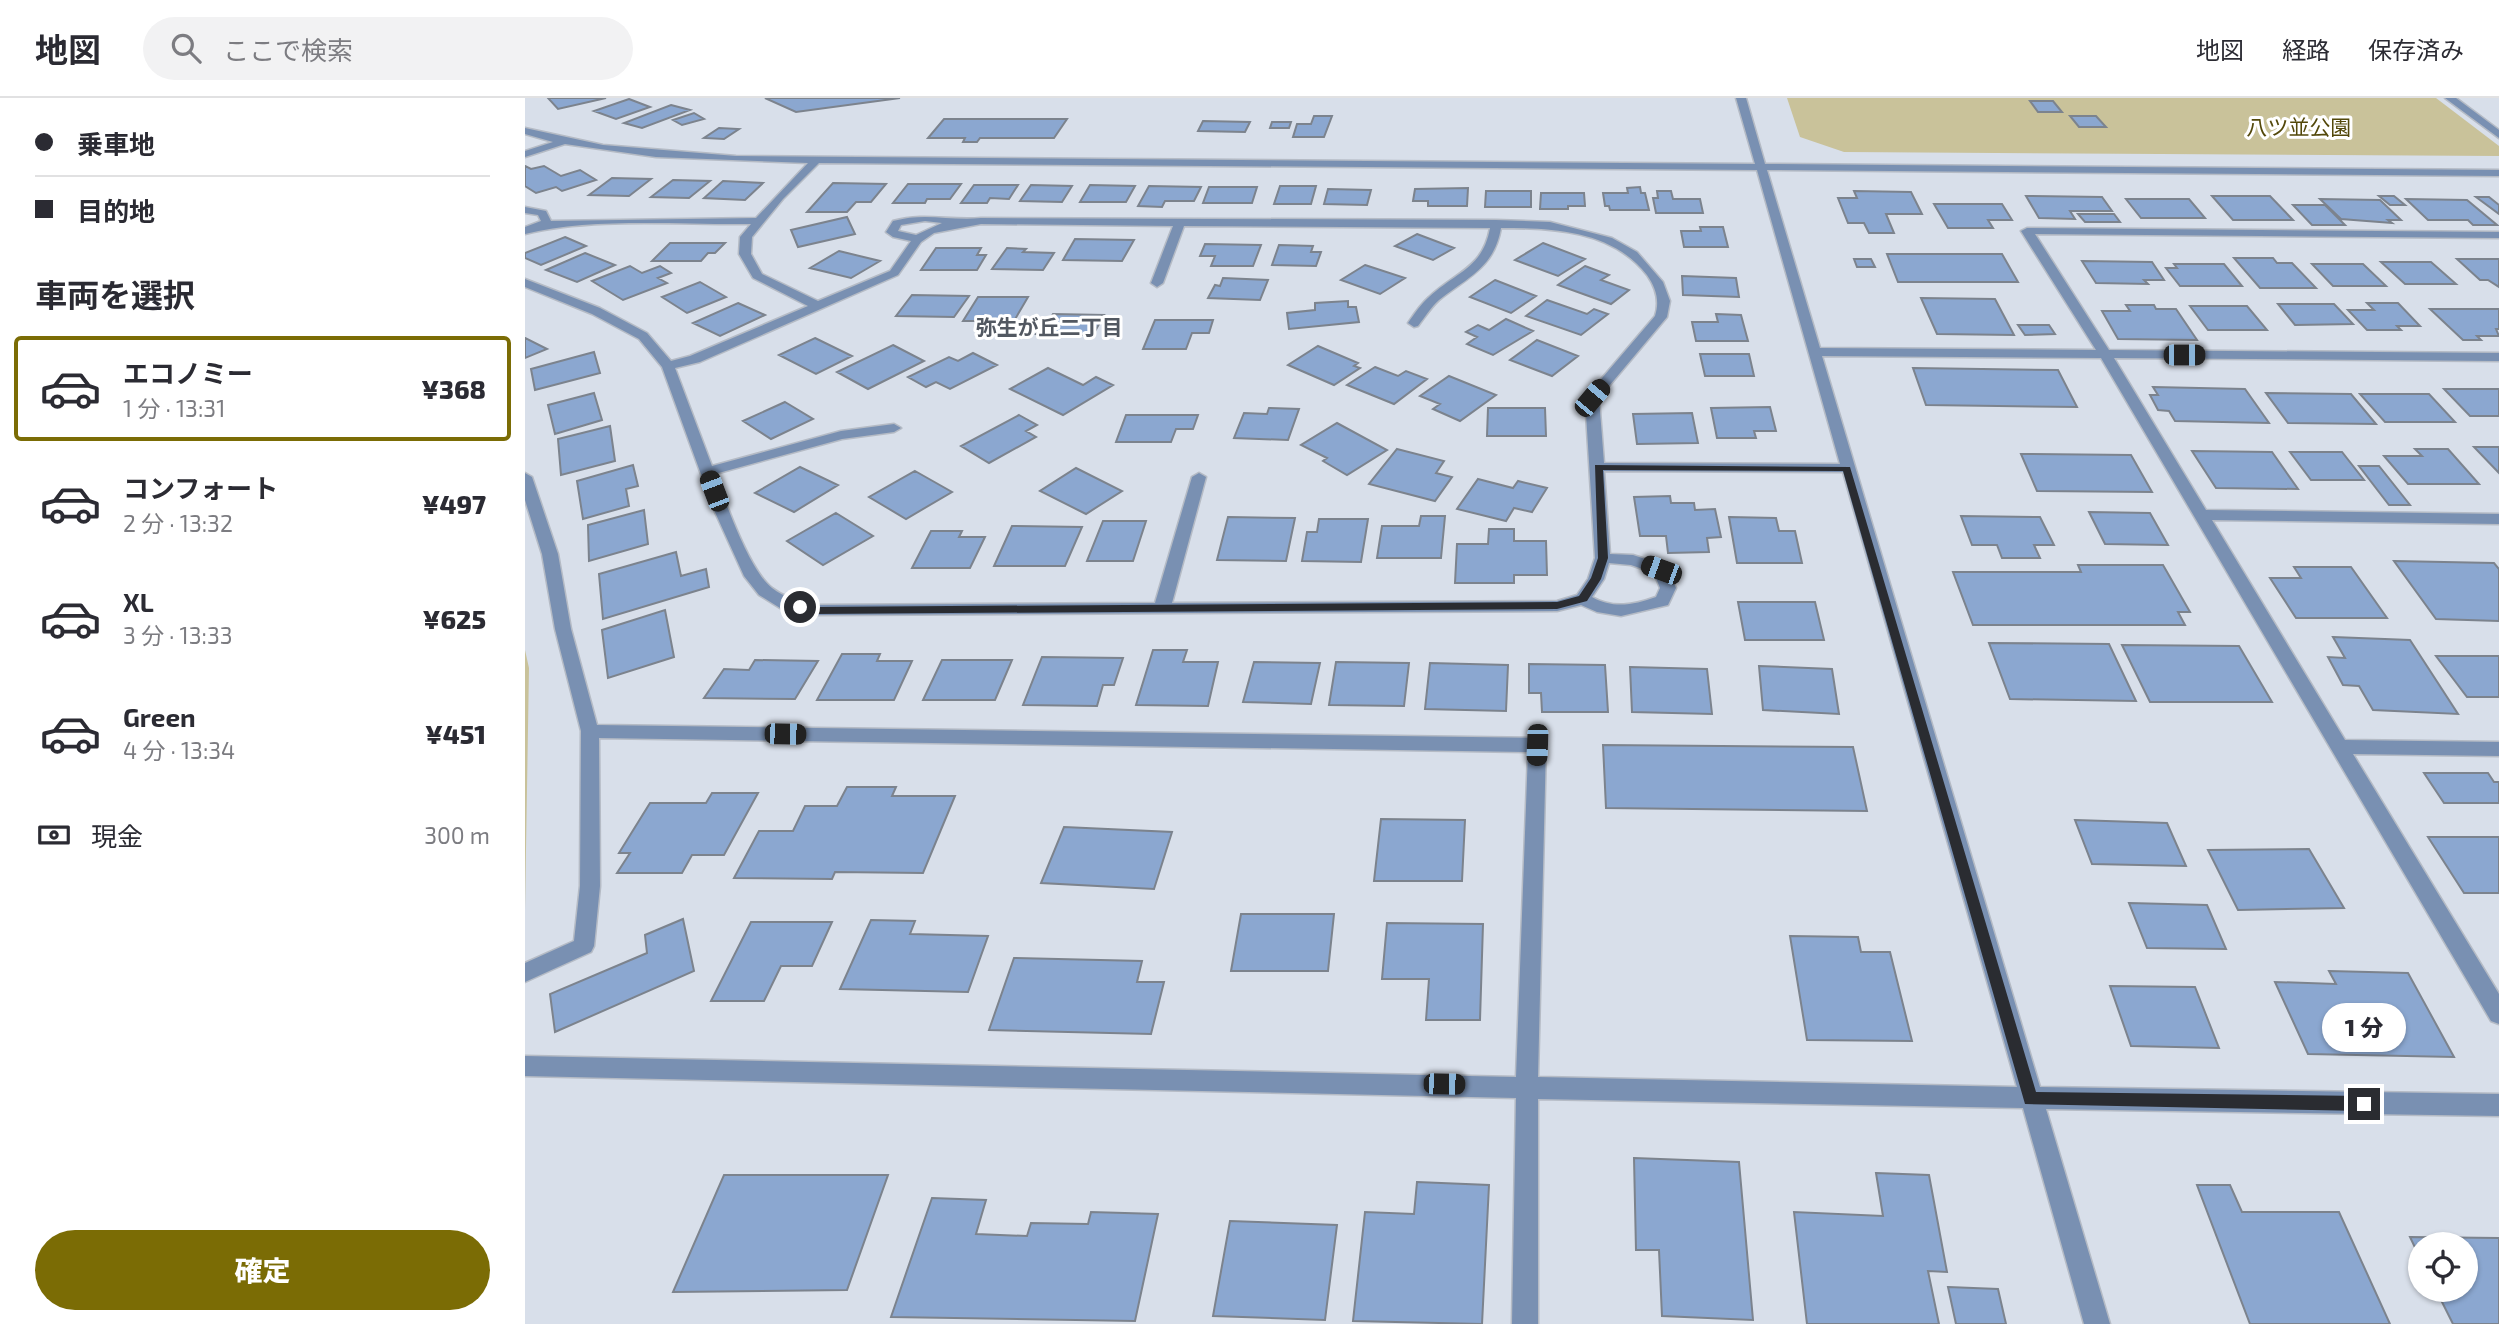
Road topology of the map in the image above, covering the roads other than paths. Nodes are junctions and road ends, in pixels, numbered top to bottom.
1 (1741, 98) edge
2 (2450, 98) edge
3 (2479, 120) junction
4 (2499, 120) edge
5 (525, 131) edge
6 (2499, 135) edge
7 (562, 142) junction
8 (525, 154) edge
9 (817, 159) junction
10 (1761, 167) junction
11 (2499, 173) edge
12 (525, 210) edge
13 (760, 221) junction
14 (1180, 222) junction
15 (952, 223) junction
16 (1496, 223) junction
17 (544, 225) junction
18 (525, 231) edge
19 (2499, 235) edge
20 (918, 239) junction
21 (525, 283) edge
22 (1157, 284) dead end
23 (816, 305) junction
24 (1414, 323) dead end
25 (1813, 352) junction
26 (2105, 354) junction
27 (2499, 357) edge
28 (668, 366) junction
29 (894, 428) dead end
30 (1598, 467) junction
31 (1847, 468) junction
32 (706, 472) junction
33 (525, 477) edge
34 (1199, 477) dead end
35 (2201, 516) junction
36 (2499, 519) edge
37 (1603, 558) junction
38 (1583, 599) junction
39 (1162, 608) junction
40 (590, 731) junction
41 (2340, 747) junction
42 (2499, 749) edge
43 (525, 973) edge
44 (2499, 1014) edge
45 (525, 1066) edge
46 (1527, 1086) junction
47 (2030, 1099) junction
48 (2499, 1105) edge
49 (1525, 1324) edge
50 (2097, 1324) edge

1 - 10 street
2 - 3 street
3 - 4 street
3 - 6 street
5 - 7 street
7 - 8 street
7 - 9 street
9 - 10 street
9 - 13 street
10 - 11 street
10 - 25 street
12 - 17 street
13 - 17 street
13 - 23 street
14 - 15 street
14 - 16 street
14 - 22 street
15 - 20 street
15 - 20 street
16 - 24 street
16 - 30 street
17 - 18 street
19 - 26 street
20 - 23 street
21 - 28 street
23 - 28 street
25 - 26 street
25 - 31 street
26 - 27 street
26 - 35 street
28 - 32 street
29 - 32 street
30 - 31 street
30 - 37 street
31 - 47 street
32 - 39 street
33 - 40 street
34 - 39 street
35 - 36 street
35 - 41 street
37 - 38 street
37 - 38 street
38 - 39 street
40 - 43 street
40 - 46 street
41 - 42 street
41 - 44 street
45 - 46 street
46 - 47 street
46 - 49 street
47 - 48 street
47 - 50 street

